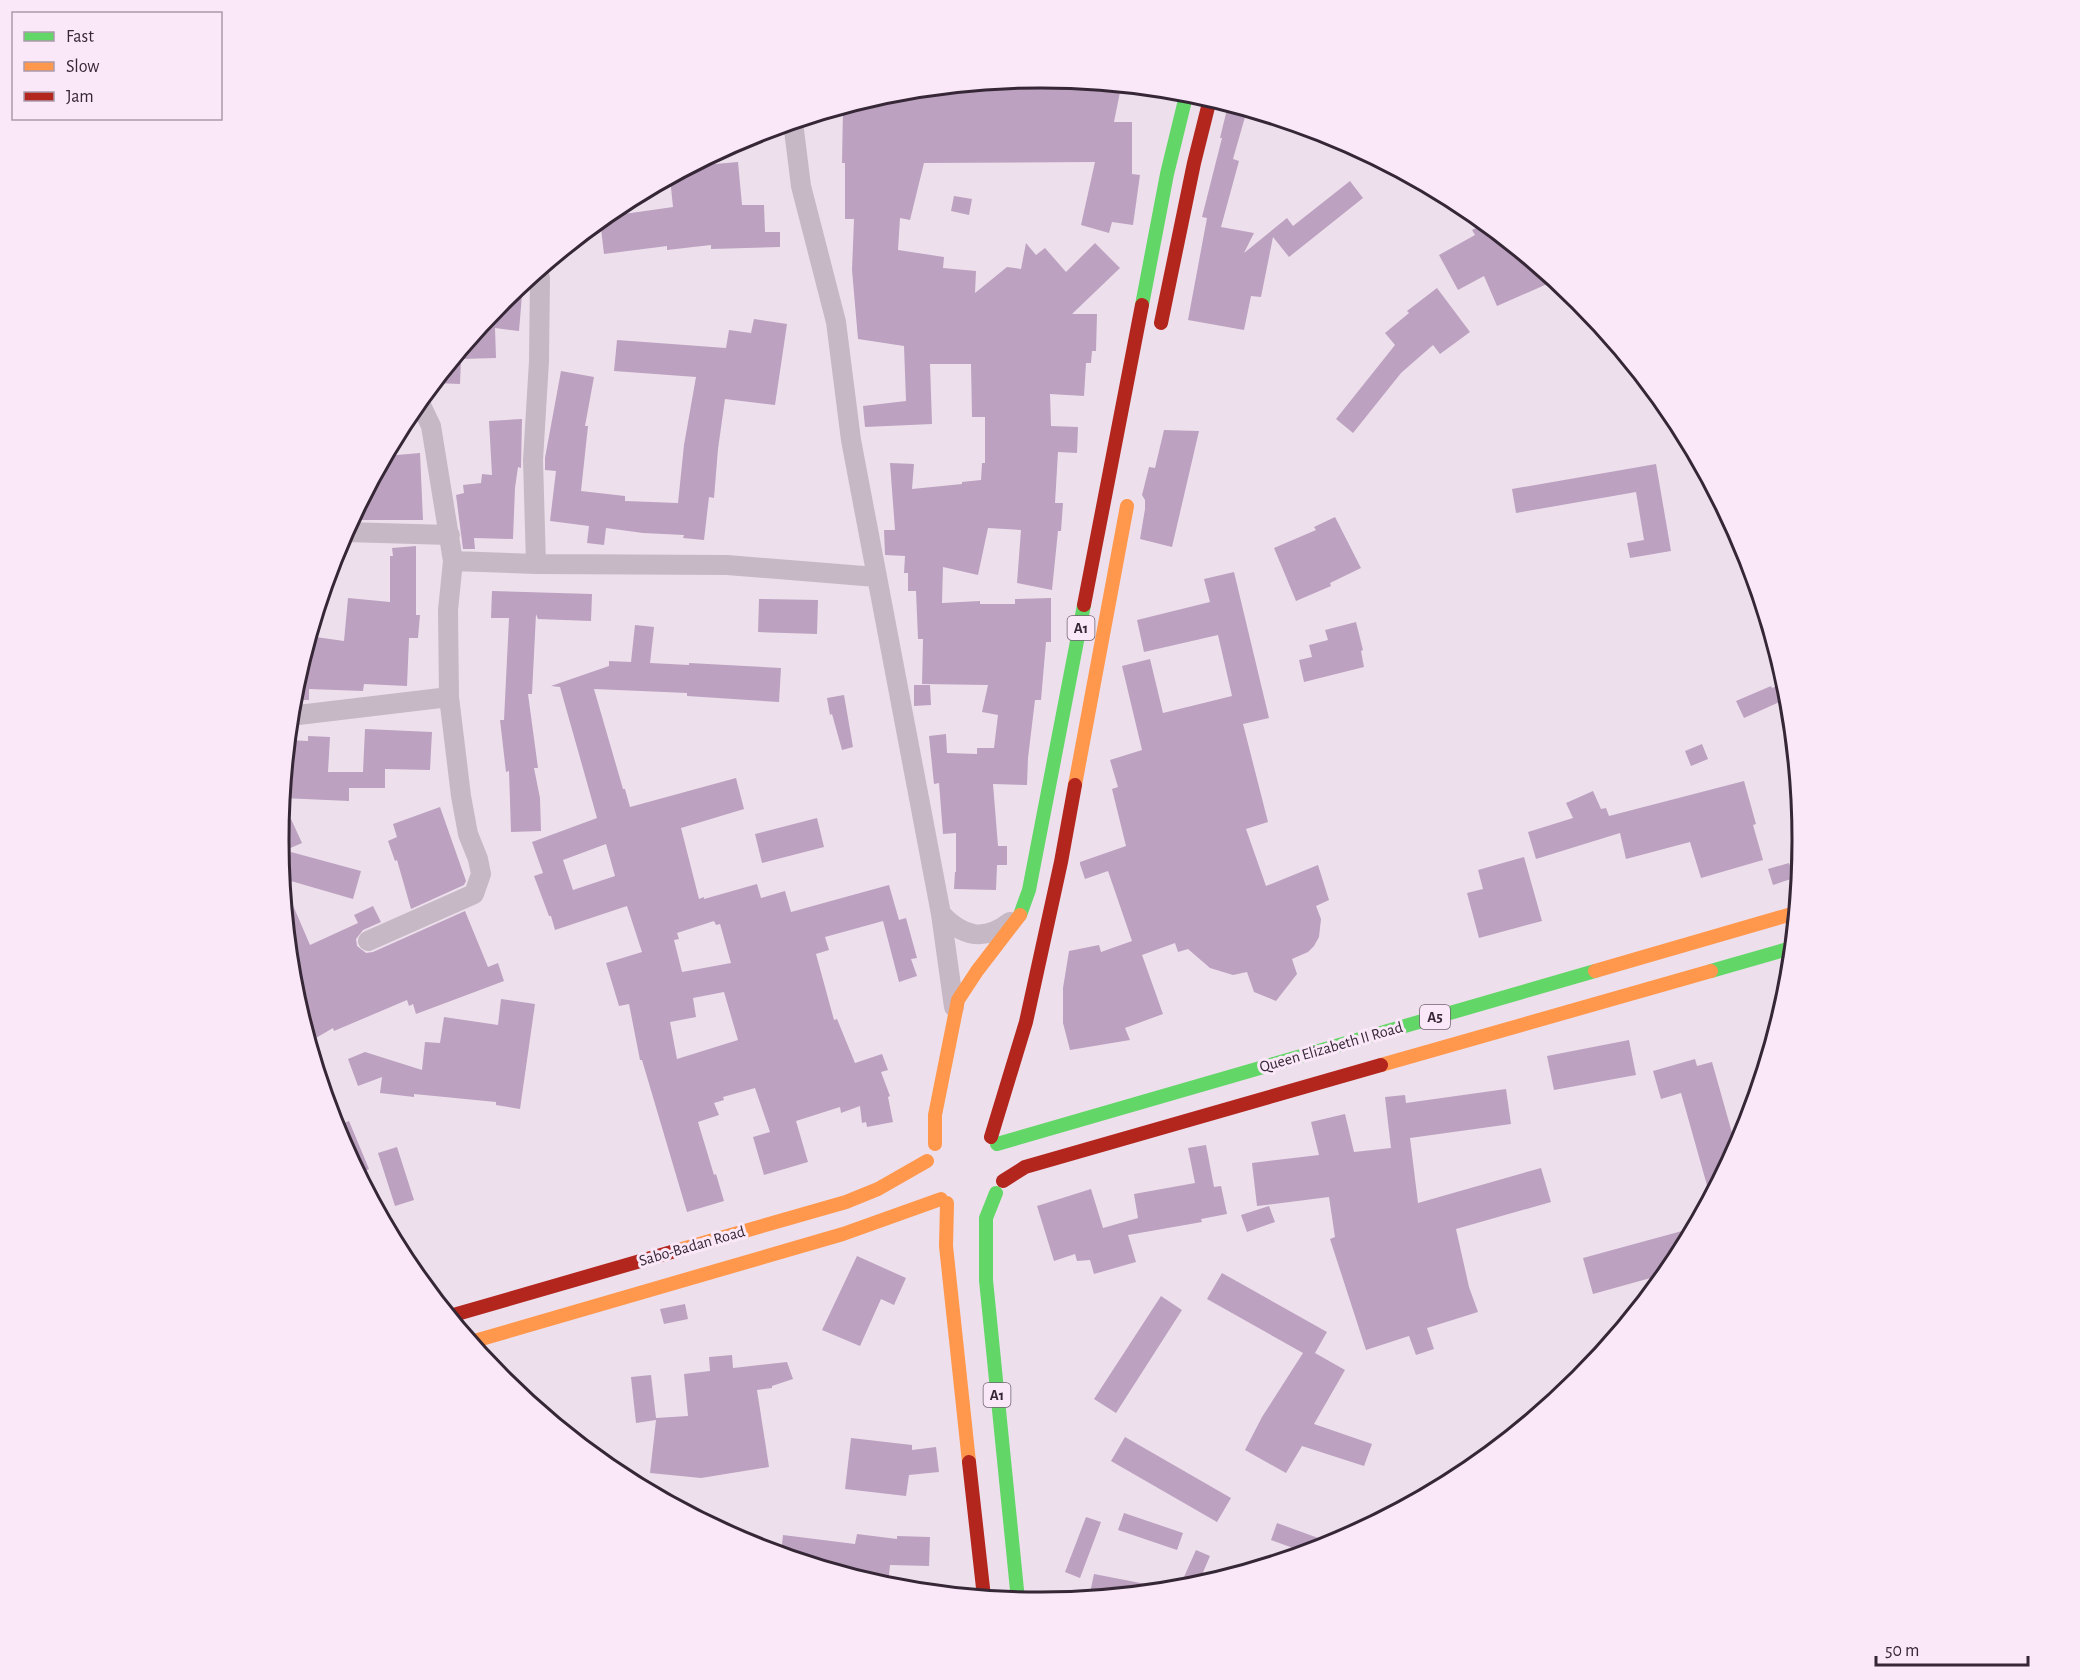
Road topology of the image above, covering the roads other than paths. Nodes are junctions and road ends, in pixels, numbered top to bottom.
1 (1185, 103) edge
2 (1208, 108) edge
3 (794, 130) edge
4 (540, 280) edge
5 (1157, 342) dead end
6 (424, 410) edge
7 (1129, 494) dead end
8 (355, 532) edge
9 (450, 535) junction
10 (453, 561) junction
11 (536, 564) junction
12 (876, 577) junction
13 (449, 697) junction
14 (299, 715) edge
15 (941, 914) junction
16 (1020, 915) junction
17 (1787, 915) edge
18 (368, 941) dead end
19 (1783, 950) edge
20 (955, 1011) junction
21 (974, 1130) dead end
22 (949, 1133) dead end
23 (934, 1144) junction
24 (999, 1149) junction
25 (1000, 1187) junction
26 (951, 1201) junction
27 (458, 1314) edge
28 (479, 1340) edge
29 (983, 1589) edge
30 (1017, 1591) edge

1 - 16 highway, A1
2 - 5 highway
3 - 12 street
4 - 11 street
6 - 9 street
7 - 24 highway, A1
8 - 9 street
9 - 10 street
10 - 11 street
10 - 13 street
11 - 12 street
12 - 15 street
13 - 14 street
13 - 18 street
15 - 16 street
15 - 20 street
16 - 20 highway, A1
17 - 24 highway, Queen Elizabeth II Road / A5
19 - 25 highway, Queen Elizabeth II Road / A5
20 - 23 highway, A1
21 - 24 highway
22 - 23 highway
23 - 27 highway, Sabo-Badan Road
24 - 25 highway
25 - 26 highway, Sabo-Badan Road
25 - 30 highway, A1
26 - 28 highway, Sabo-Badan Road
26 - 29 highway, A1

